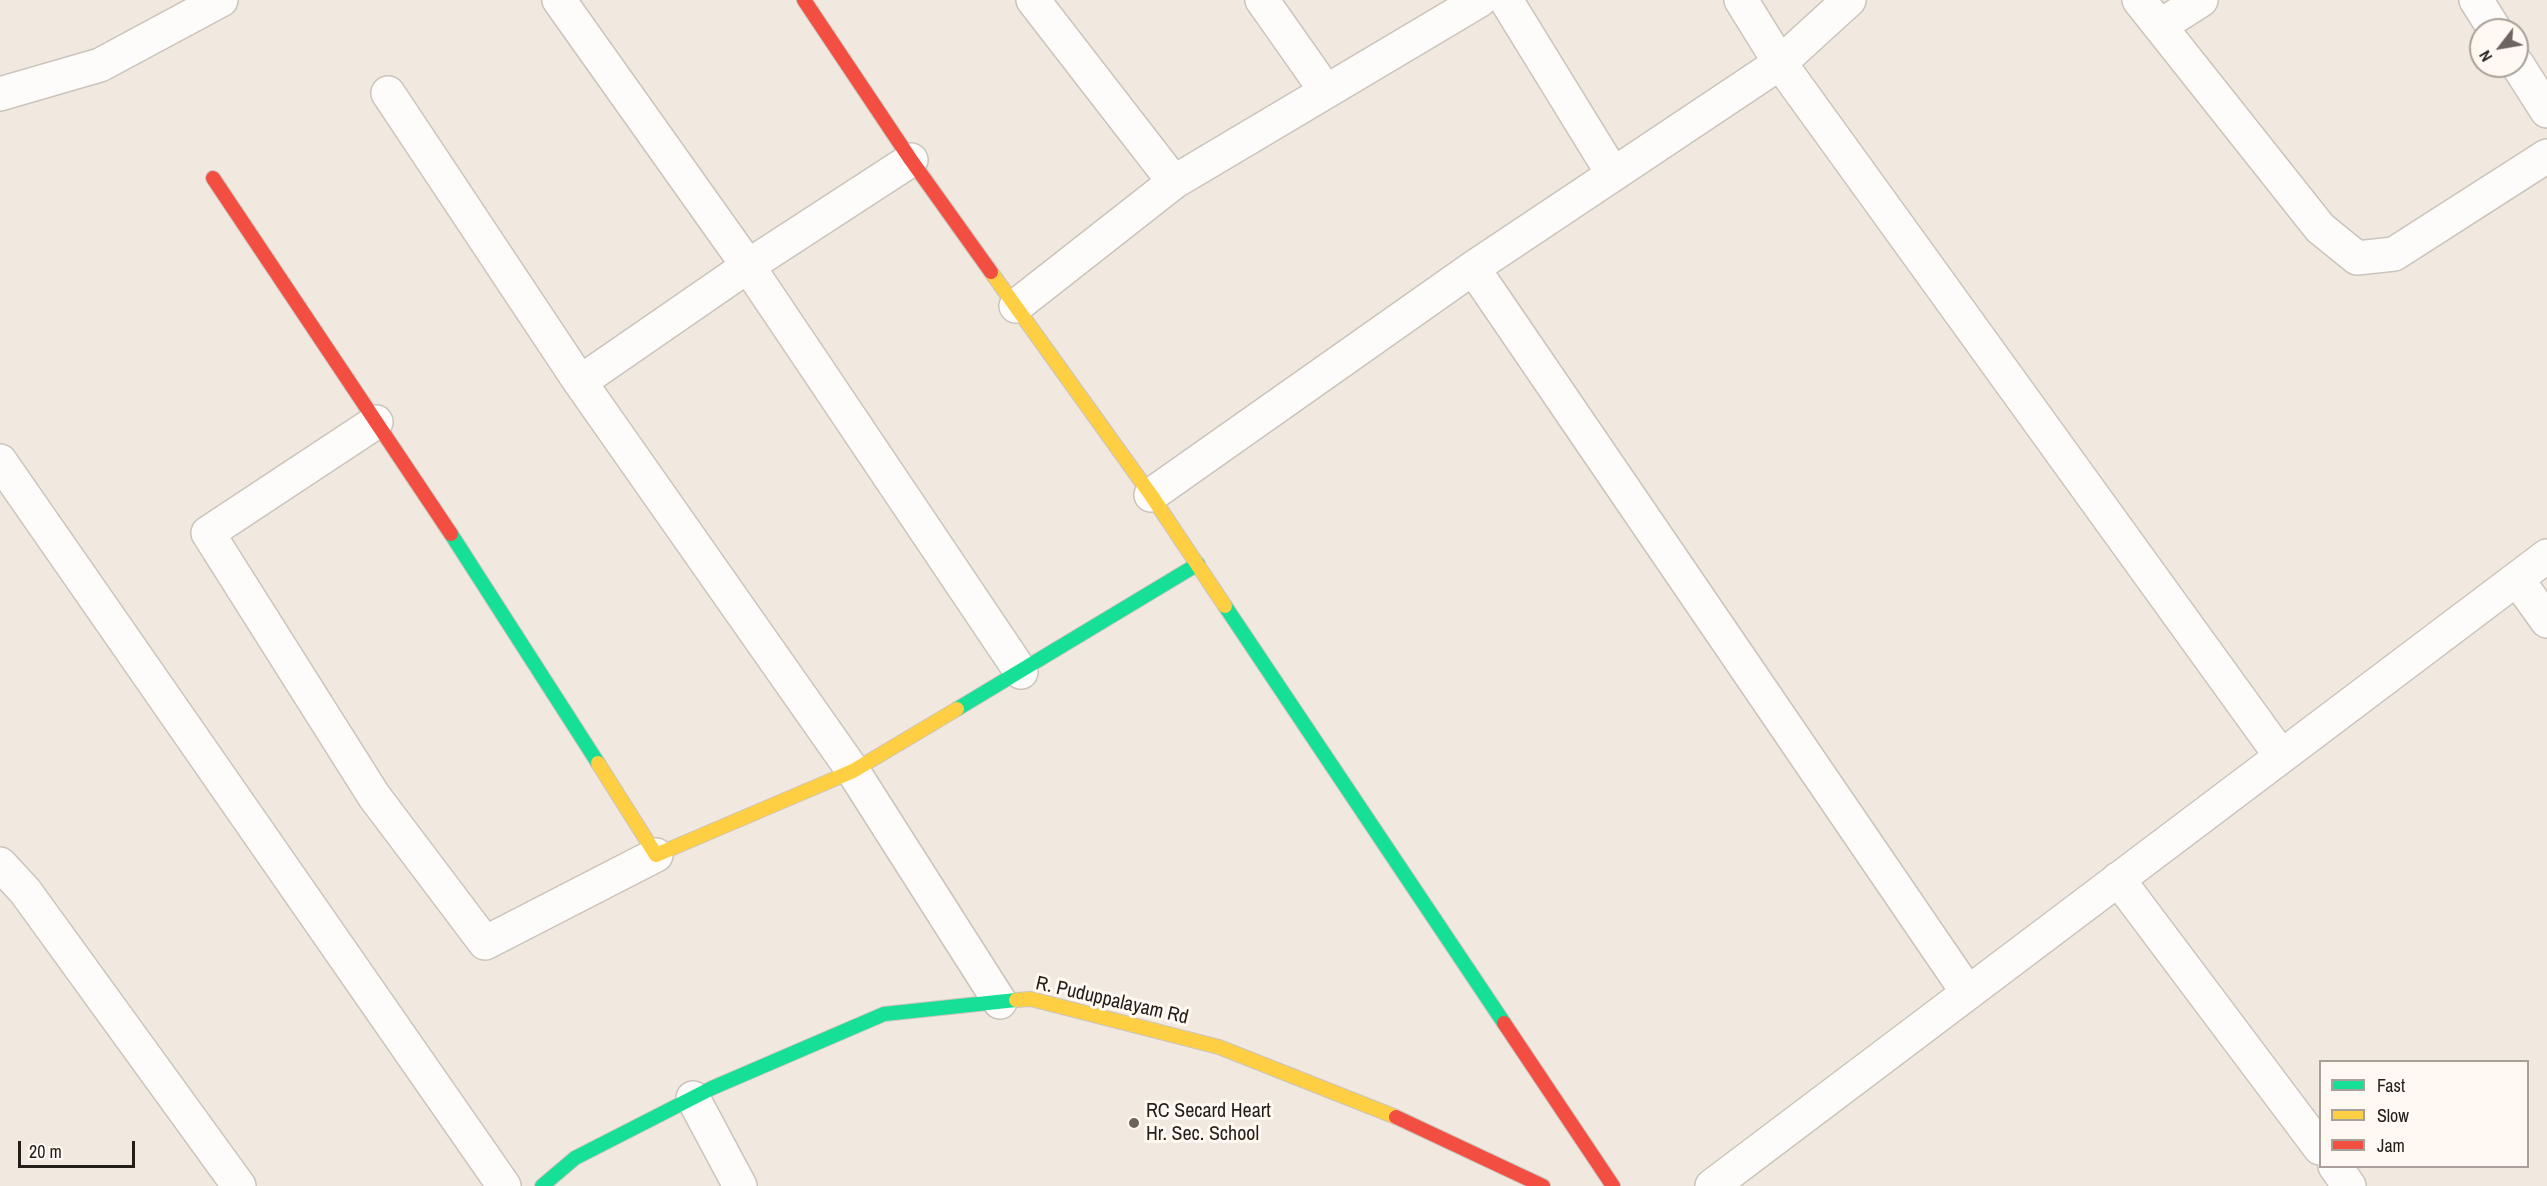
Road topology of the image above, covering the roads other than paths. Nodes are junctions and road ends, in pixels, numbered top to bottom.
1 (221, 0) edge
2 (559, 0) edge
3 (804, 0) edge
4 (1033, 0) edge
5 (1262, 0) edge
6 (1480, 0) edge
7 (1506, 0) edge
8 (1741, 0) edge
9 (1849, 0) edge
10 (2139, 0) edge
11 (2200, 0) edge
12 (2476, 0) edge
13 (2487, 18) edge
14 (2160, 26) junction
15 (1780, 63) junction
16 (2526, 78) edge
17 (1326, 91) junction
18 (388, 93) dead end
19 (0, 94) edge
20 (2547, 111) edge
21 (2547, 156) edge
22 (911, 160) junction
23 (1613, 174) junction
24 (213, 178) dead end
25 (1174, 182) junction
26 (748, 266) junction
27 (1473, 268) junction
28 (1016, 306) junction
29 (580, 382) junction
30 (376, 422) junction
31 (0, 461) edge
32 (1151, 495) junction
33 (2547, 556) edge
34 (1198, 564) junction
35 (2517, 579) junction
36 (2547, 621) edge
37 (1021, 672) junction
38 (2282, 756) junction
39 (853, 771) junction
40 (656, 855) junction
41 (0, 864) edge
42 (2118, 879) junction
43 (1968, 993) junction
44 (1000, 1002) junction
45 (693, 1098) junction
46 (2319, 1147) edge
47 (2336, 1168) edge
48 (239, 1186) edge
49 (504, 1186) edge
50 (542, 1186) edge
51 (740, 1186) edge
52 (1543, 1186) edge
53 (1613, 1186) edge
54 (1712, 1186) edge
55 (2349, 1186) edge

1 - 19 street
2 - 26 street
3 - 22 street
4 - 25 street
5 - 17 street
6 - 17 street
7 - 23 street
8 - 15 street
9 - 15 street
10 - 14 street
11 - 14 street
12 - 13 street
14 - 21 street
15 - 23 street
15 - 38 street
16 - 20 street
17 - 25 street
18 - 29 street
22 - 26 street
22 - 28 street
23 - 27 street
24 - 30 street
25 - 28 street
26 - 29 street
26 - 37 street
27 - 32 street
27 - 43 street
28 - 32 street
29 - 39 street
30 - 40 street
30 - 40 street
31 - 49 street
32 - 34 street
33 - 35 street
34 - 37 street
34 - 53 street
35 - 36 street
35 - 38 street
37 - 39 street
38 - 42 street
39 - 40 street
39 - 44 street
41 - 48 street
42 - 43 street
42 - 46 street
43 - 54 street
44 - 45 street, R. Puduppalayam Rd
44 - 52 street, R. Puduppalayam Rd
45 - 50 street, R. Puduppalayam Rd
45 - 51 street
47 - 55 street

